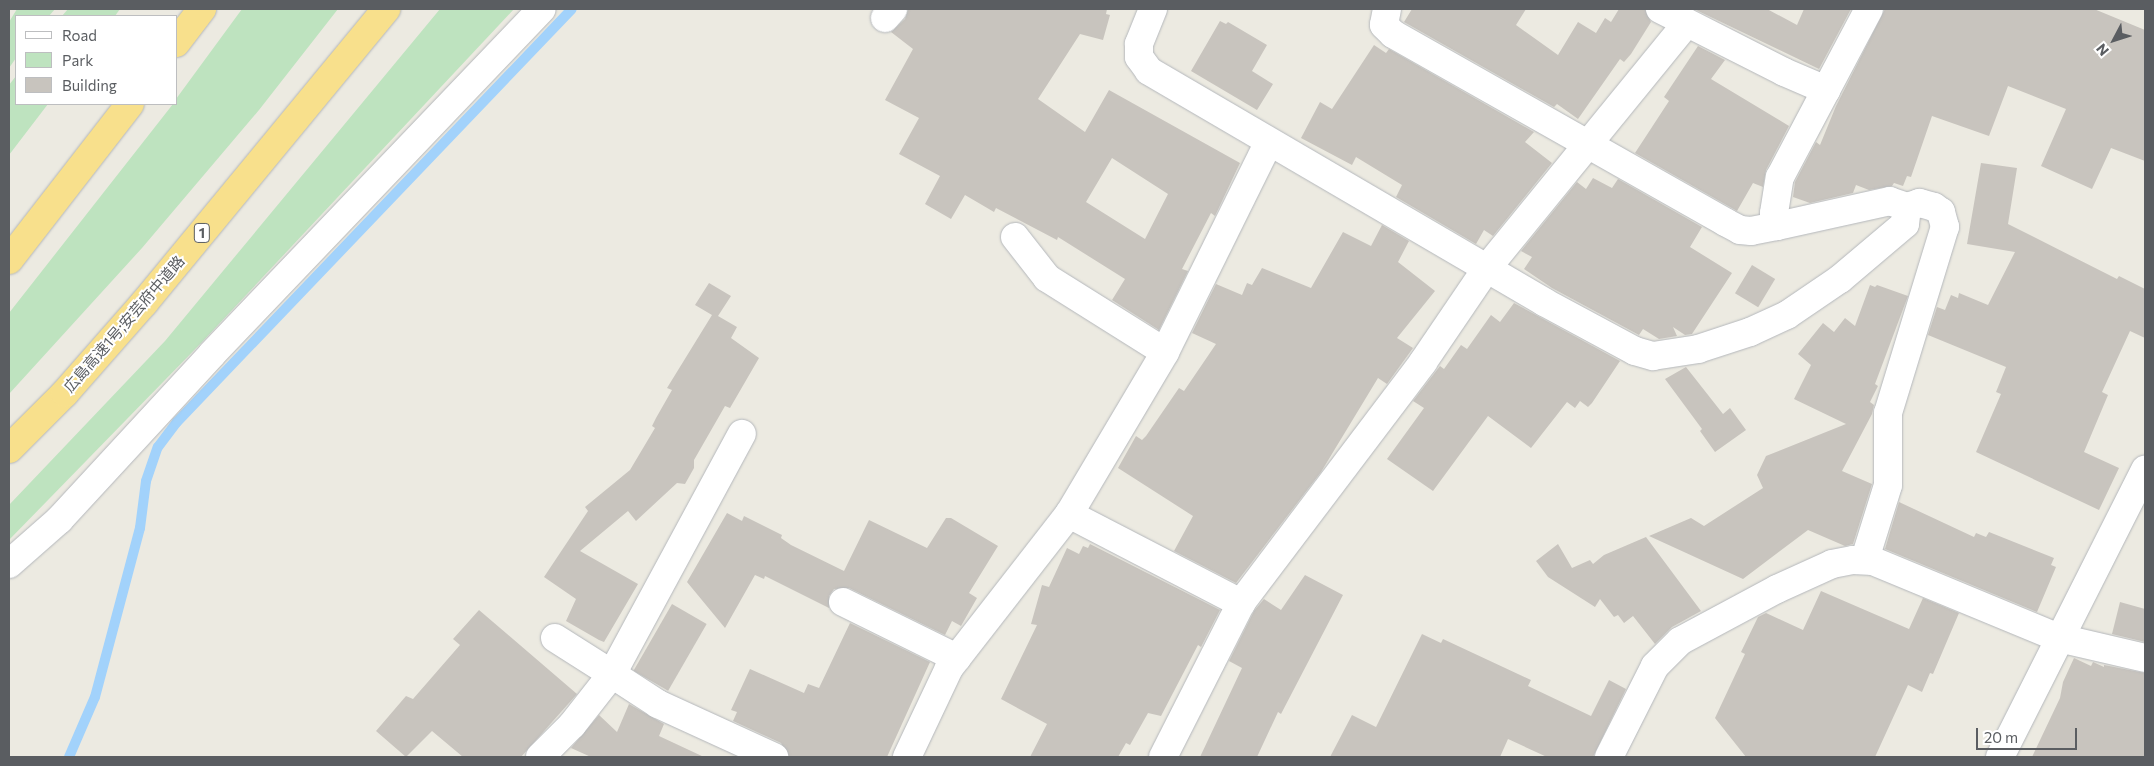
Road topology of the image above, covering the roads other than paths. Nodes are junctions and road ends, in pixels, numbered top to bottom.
1 (198, 9) edge
2 (202, 9) edge
3 (386, 9) edge
4 (542, 9) edge
5 (1153, 9) edge
6 (1387, 9) edge
7 (1660, 9) edge
8 (1869, 9) edge
9 (1687, 23) junction
10 (178, 31) edge
11 (178, 40) edge
12 (1826, 90) junction
13 (114, 105) edge
14 (129, 105) edge
15 (1268, 144) junction
16 (1588, 145) junction
17 (1908, 207) junction
18 (1777, 226) junction
19 (9, 236) edge
20 (1015, 237) dead end
21 (9, 260) edge
22 (1487, 268) junction
23 (1165, 352) junction
24 (742, 434) dead end
25 (9, 449) edge
26 (2145, 470) edge
27 (1069, 514) junction
28 (2134, 516) edge
29 (1865, 559) junction
30 (9, 564) edge
31 (843, 602) dead end
32 (1241, 603) junction
33 (555, 638) dead end
34 (2059, 638) junction
35 (957, 658) junction
36 (2145, 658) edge
37 (612, 674) junction
38 (540, 757) edge
39 (774, 757) edge
40 (907, 757) edge
41 (1163, 757) edge
42 (1609, 757) edge
43 (2000, 757) edge

1 - 10 highway
2 - 11 highway
3 - 25 highway, 広島高速1号;安芸府中道路 / 1
4 - 30 street
5 - 15 street
6 - 16 street
7 - 9 street
8 - 12 street
9 - 12 street
9 - 16 street
12 - 18 street
13 - 19 highway
14 - 21 highway
15 - 22 street
15 - 23 street
16 - 18 street
16 - 22 street
17 - 18 street
17 - 22 street
17 - 29 street
20 - 23 street
22 - 32 street
23 - 27 street
24 - 37 street
26 - 28 street
27 - 32 street
27 - 35 street
28 - 34 street
29 - 34 street
29 - 42 street
31 - 35 street
32 - 41 street
33 - 37 street
34 - 36 street
34 - 43 street
35 - 40 street
37 - 38 street
37 - 39 street

